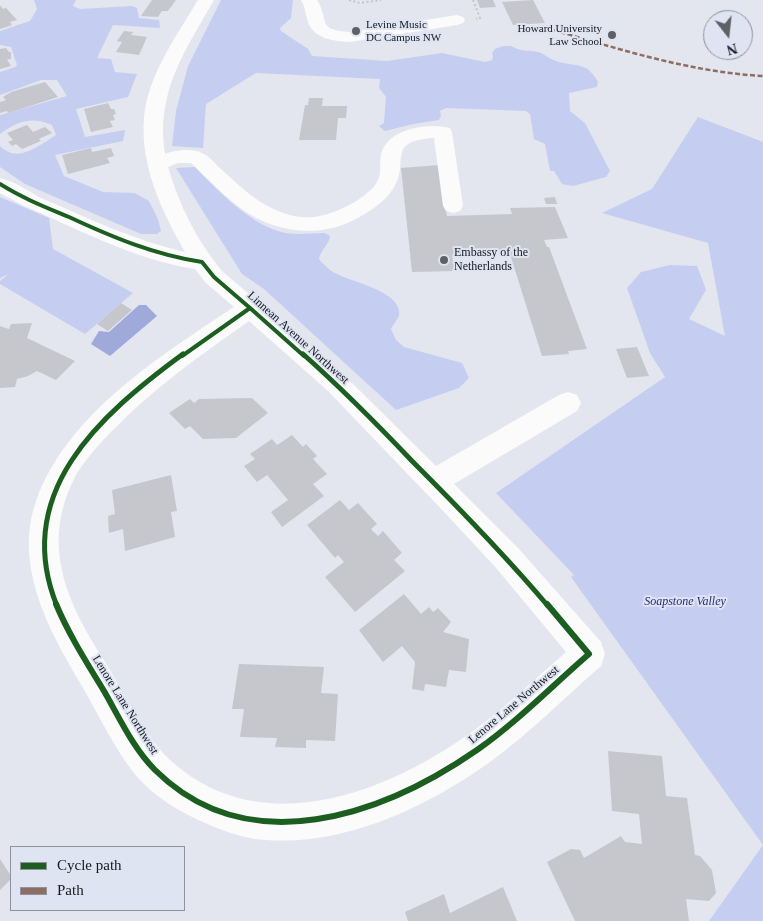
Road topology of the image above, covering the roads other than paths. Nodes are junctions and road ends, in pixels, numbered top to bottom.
1 (206, 0) edge
2 (309, 0) edge
3 (458, 20) dead end
4 (158, 164) junction
5 (0, 184) edge
6 (454, 206) dead end
7 (202, 262) junction
8 (250, 308) junction
9 (568, 403) dead end
10 (434, 482) junction
11 (589, 654) joint

1 - 4 street, Linnean Avenue Northwest
2 - 3 street
4 - 6 street
4 - 7 street, Linnean Avenue Northwest
5 - 7 street
7 - 8 street, Linnean Avenue Northwest
8 - 10 street, Linnean Avenue Northwest
8 - 11 street, Lenore Lane Northwest
9 - 10 street
10 - 11 street, Linnean Avenue Northwest

